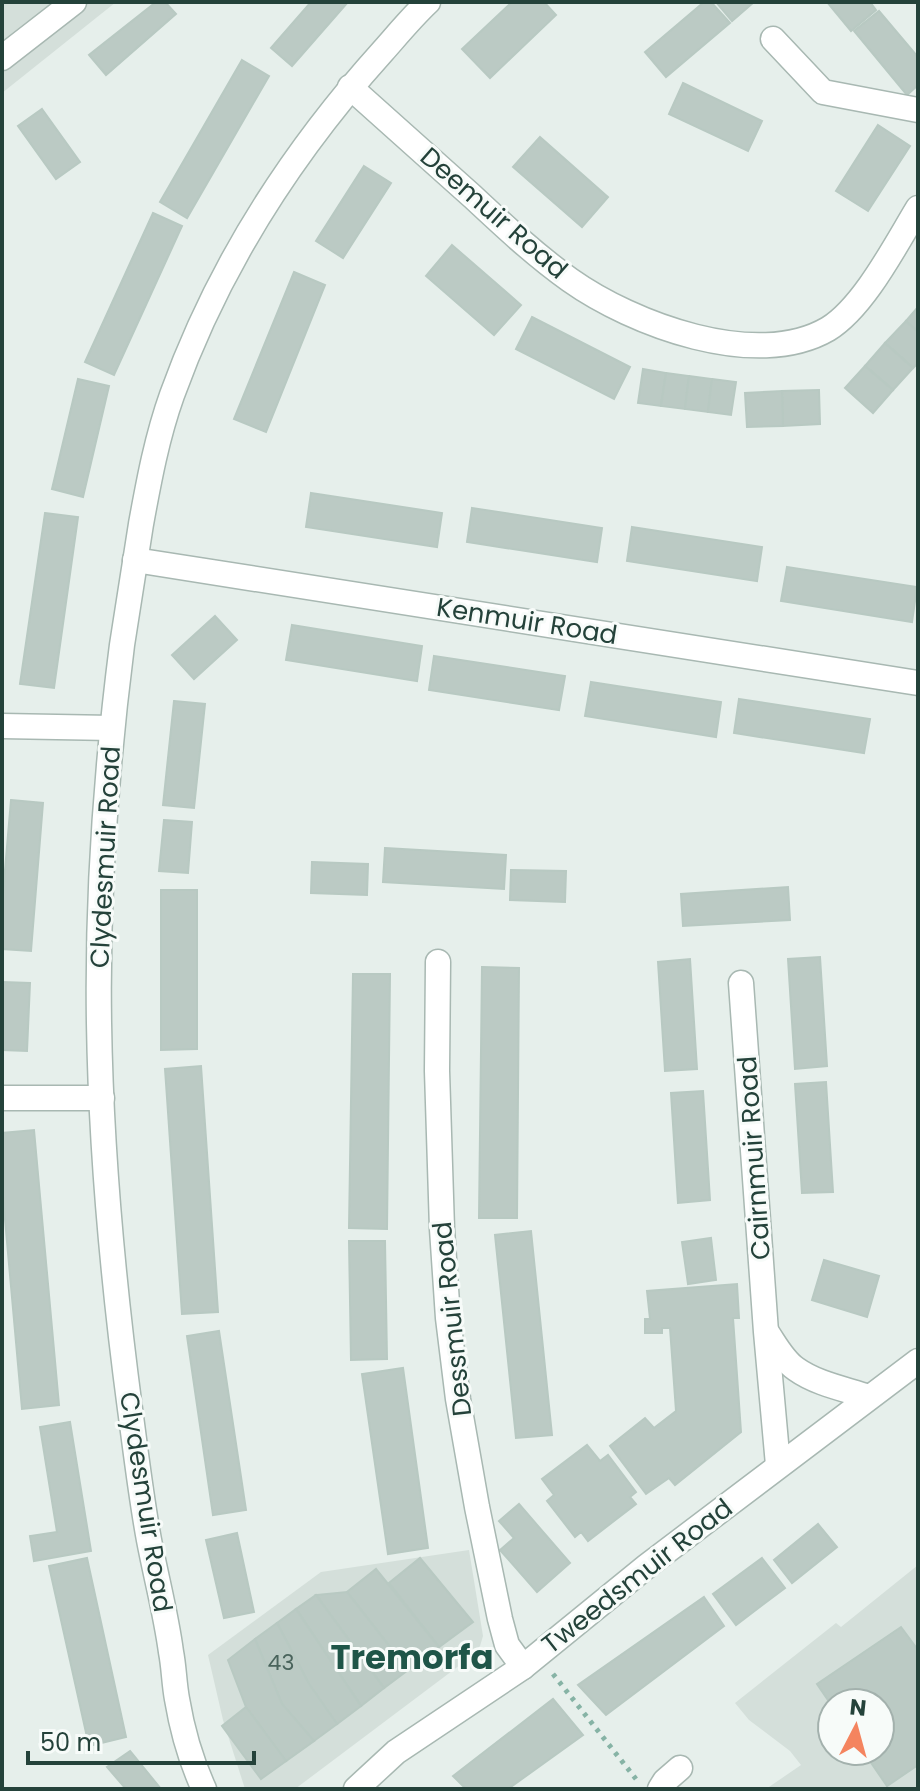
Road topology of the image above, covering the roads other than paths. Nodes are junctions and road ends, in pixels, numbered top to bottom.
1 (74, 2) edge
2 (421, 4) edge
3 (773, 39) dead end
4 (2, 58) edge
5 (350, 87) junction
6 (918, 110) edge
7 (918, 208) edge
8 (135, 560) junction
9 (918, 683) edge
10 (2, 726) edge
11 (112, 728) junction
12 (438, 962) dead end
13 (741, 983) dead end
14 (2, 1098) edge
15 (102, 1098) junction
16 (766, 1332) junction
17 (918, 1361) edge
18 (869, 1397) junction
19 (778, 1465) junction
20 (530, 1661) junction
21 (680, 1768) dead end
22 (204, 1789) edge
23 (356, 1789) edge
24 (660, 1789) edge

1 - 4 street
2 - 5 street, Clydesmuir Road
3 - 6 street
5 - 7 street, Deemuir Road
5 - 8 street, Clydesmuir Road
8 - 9 street, Kenmuir Road
8 - 11 street, Clydesmuir Road
10 - 11 street
11 - 15 street, Clydesmuir Road
12 - 20 street, Dessmuir Road
13 - 16 street, Cairnmuir Road
14 - 15 street
15 - 22 street, Clydesmuir Road
16 - 18 street
16 - 19 street, Cairnmuir Road
17 - 18 street, Tweedsmuir Road
18 - 19 street, Tweedsmuir Road
19 - 20 street, Tweedsmuir Road
20 - 23 street, Tweedsmuir Road
21 - 24 street

